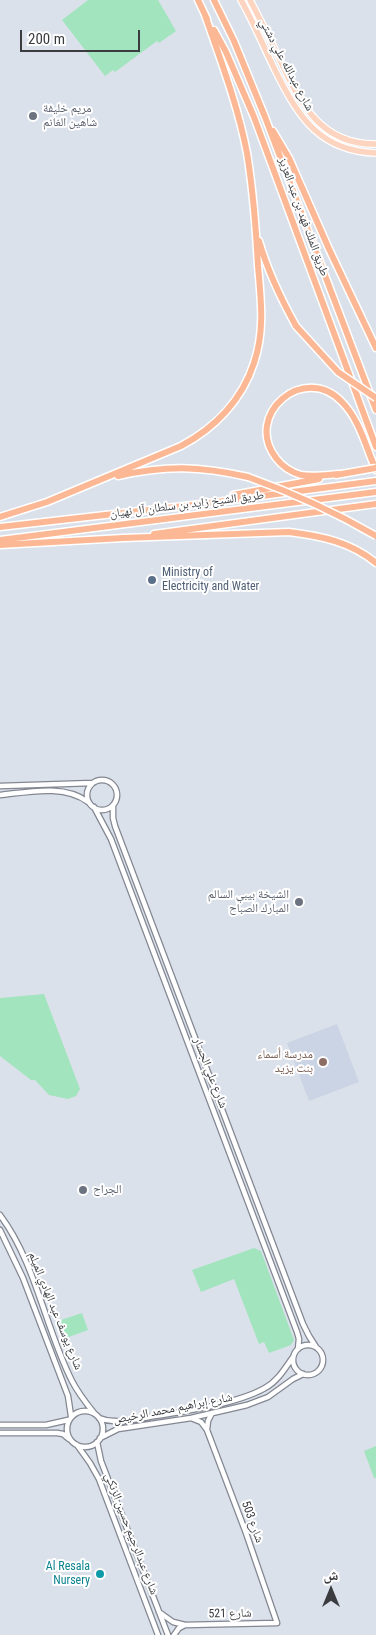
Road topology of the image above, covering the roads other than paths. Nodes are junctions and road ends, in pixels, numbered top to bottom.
1 (198, 0) edge
2 (214, 0) edge
3 (241, 0) edge
4 (250, 0) edge
5 (205, 16) junction
6 (258, 35) junction
7 (289, 80) junction
8 (265, 117) junction
9 (376, 144) edge
10 (376, 153) edge
11 (255, 216) junction
12 (376, 348) edge
13 (376, 398) edge
14 (376, 410) edge
15 (376, 447) edge
16 (376, 469) edge
17 (339, 474) junction
18 (376, 481) edge
19 (92, 484) junction
20 (374, 493) edge
21 (201, 504) junction
22 (375, 504) edge
23 (0, 515) edge
24 (0, 527) edge
25 (376, 536) edge
26 (123, 538) junction
27 (0, 540) edge
28 (0, 545) edge
29 (376, 563) edge
30 (57, 783) junction
31 (93, 783) junction
32 (0, 786) edge
33 (56, 792) junction
34 (0, 795) edge
35 (92, 805) junction
36 (112, 806) junction
37 (128, 860) junction
38 (120, 863) junction
39 (181, 1000) junction
40 (173, 1003) junction
41 (183, 1008) junction
42 (175, 1010) junction
43 (250, 1184) junction
44 (242, 1187) junction
45 (257, 1202) junction
46 (249, 1205) junction
47 (0, 1215) edge
48 (8, 1226) junction
49 (0, 1230) edge
50 (12, 1234) junction
51 (4, 1237) junction
52 (316, 1347) junction
53 (298, 1349) junction
54 (293, 1357) junction
55 (304, 1374) junction
56 (94, 1413) junction
57 (212, 1413) junction
58 (70, 1418) junction
59 (99, 1418) junction
60 (191, 1418) junction
61 (0, 1425) edge
62 (206, 1430) junction
63 (0, 1433) edge
64 (70, 1440) junction
65 (99, 1440) junction
66 (77, 1445) junction
67 (116, 1498) junction
68 (108, 1501) junction
69 (158, 1612) junction
70 (276, 1622) joint
71 (185, 1625) junction
72 (158, 1635) edge
73 (168, 1635) edge
74 (174, 1635) edge

1 - 5 highway, طريق الملك فهد بن عبد العزيز
2 - 8 highway, طريق الملك فهد بن عبد العزيز
3 - 6 main road, شارع عبدالله علي دشتي
4 - 7 main road, شارع عبدالله علي دشتي
5 - 11 highway
5 - 15 highway, طريق الملك فهد بن عبد العزيز
6 - 7 main road
6 - 10 main road, شارع عبدالله علي دشتي
7 - 9 main road, شارع عبدالله علي دشتي
8 - 12 highway
8 - 14 highway, طريق الملك فهد بن عبد العزيز
11 - 13 highway, bridge
11 - 19 highway
16 - 17 highway, bridge
16 - 17 highway
17 - 21 highway
18 - 21 highway, طريق الشيخ زايد بن سلطان آل نهيان
19 - 23 highway
19 - 25 highway, bridge
20 - 27 highway, طريق الشيخ زايد بن سلطان آل نهيان
21 - 24 highway, طريق الشيخ زايد بن سلطان آل نهيان
22 - 26 highway
26 - 28 highway
26 - 29 highway
30 - 31 street
30 - 32 street
30 - 33 street
31 - 35 street
31 - 36 street
33 - 34 street
33 - 35 street
35 - 36 street
35 - 38 street, شارع علي الجسار
36 - 37 street, شارع علي الجسار
37 - 38 street
37 - 39 street, شارع علي الجسار
38 - 40 street, شارع علي الجسار
39 - 40 street
39 - 41 street, شارع علي الجسار
40 - 42 street, شارع علي الجسار
41 - 42 street
41 - 43 street, شارع علي الجسار
42 - 44 street, شارع علي الجسار
43 - 44 street
43 - 45 street, شارع علي الجسار
44 - 46 street, شارع علي الجسار
45 - 46 street
45 - 52 street, شارع علي الجسار
46 - 53 street, شارع علي الجسار
47 - 48 street, شارع يوسف عبد الهادي الميلم
48 - 49 street
48 - 50 street, شارع يوسف عبد الهادي الميلم
49 - 51 street, شارع يوسف عبد الهادي الميلم
50 - 51 street
50 - 56 street, شارع يوسف عبد الهادي الميلم
51 - 58 street, شارع يوسف عبد الهادي الميلم
52 - 53 street
52 - 55 street
53 - 54 street
54 - 55 street
54 - 59 street, شارع إبراهيم محمد الرخيص
55 - 57 street, شارع إبراهيم محمد الرخيص
56 - 58 street
56 - 59 street
57 - 60 street, شارع إبراهيم محمد الرخيص
57 - 62 street
58 - 61 street
58 - 64 street
59 - 65 street
60 - 62 street
60 - 65 street, شارع إبراهيم محمد الرخيص
62 - 70 street, شارع 503
63 - 64 street
64 - 66 street
65 - 66 street
65 - 67 street, شارع عبدالرحيم حسين الزنكي
66 - 68 street, شارع عبدالرحيم حسين الزنكي
67 - 68 street
67 - 69 street, شارع عبدالرحيم حسين الزنكي
68 - 72 street, شارع عبدالرحيم حسين الزنكي
69 - 71 street, شارع 521
69 - 73 street, شارع عبدالرحيم حسين الزنكي
70 - 71 street, شارع 521
71 - 74 street

